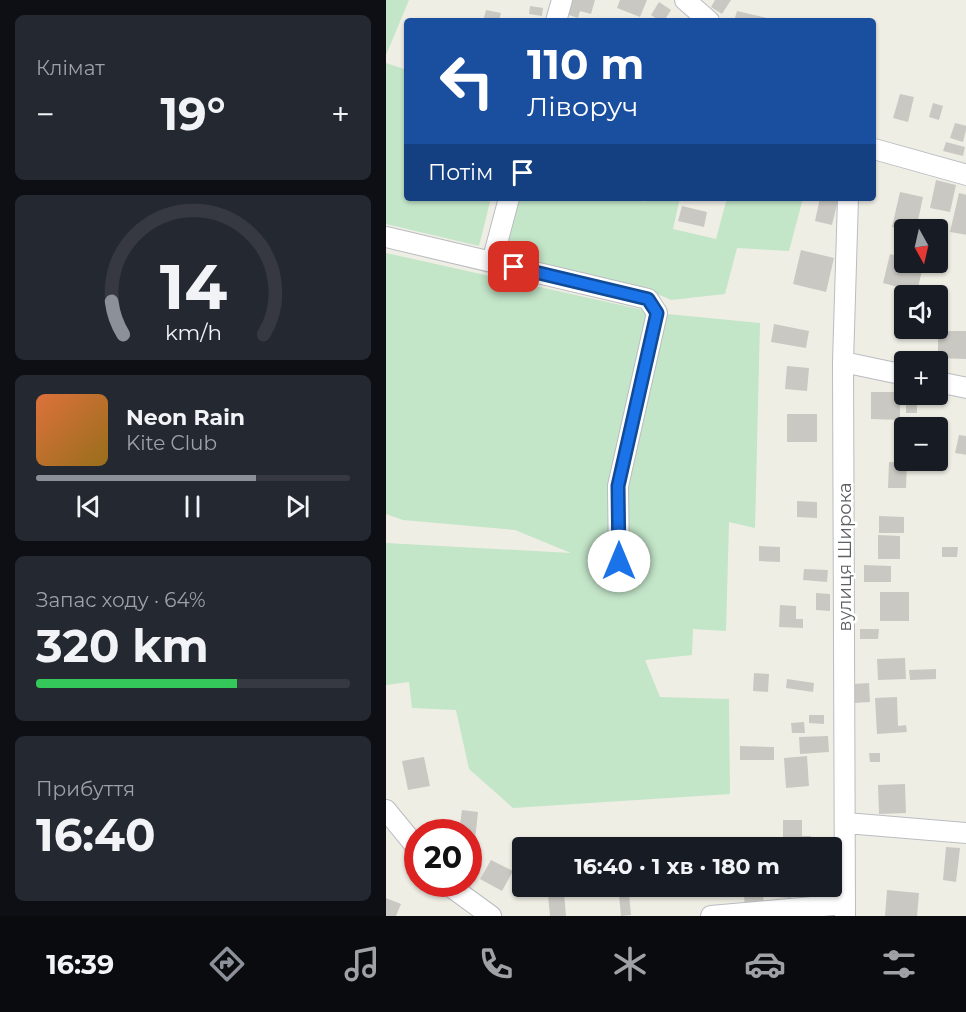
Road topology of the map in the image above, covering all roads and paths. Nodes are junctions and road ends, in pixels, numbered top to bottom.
1 (562, 0) edge
2 (685, 0) edge
3 (557, 18) edge
4 (706, 18) edge
5 (876, 150) edge
6 (966, 176) edge
7 (508, 201) edge
8 (848, 201) edge
9 (386, 237) edge
10 (492, 262) junction
11 (844, 362) junction
12 (894, 373) edge
13 (948, 384) edge
14 (966, 388) edge
15 (619, 561) dead end
16 (386, 810) edge
17 (846, 823) junction
18 (404, 832) edge
19 (966, 833) edge
20 (465, 897) edge
21 (845, 910) edge
22 (491, 916) edge
23 (711, 916) edge

1 - 3 street
2 - 4 street
5 - 6 street
7 - 10 street
8 - 11 street, вулиця Широка
9 - 10 street
10 - 15 street
11 - 12 street
11 - 17 street, вулиця Широка
13 - 14 street
16 - 18 street
17 - 19 street
17 - 21 street, вулиця Широка
20 - 22 street
21 - 23 street

